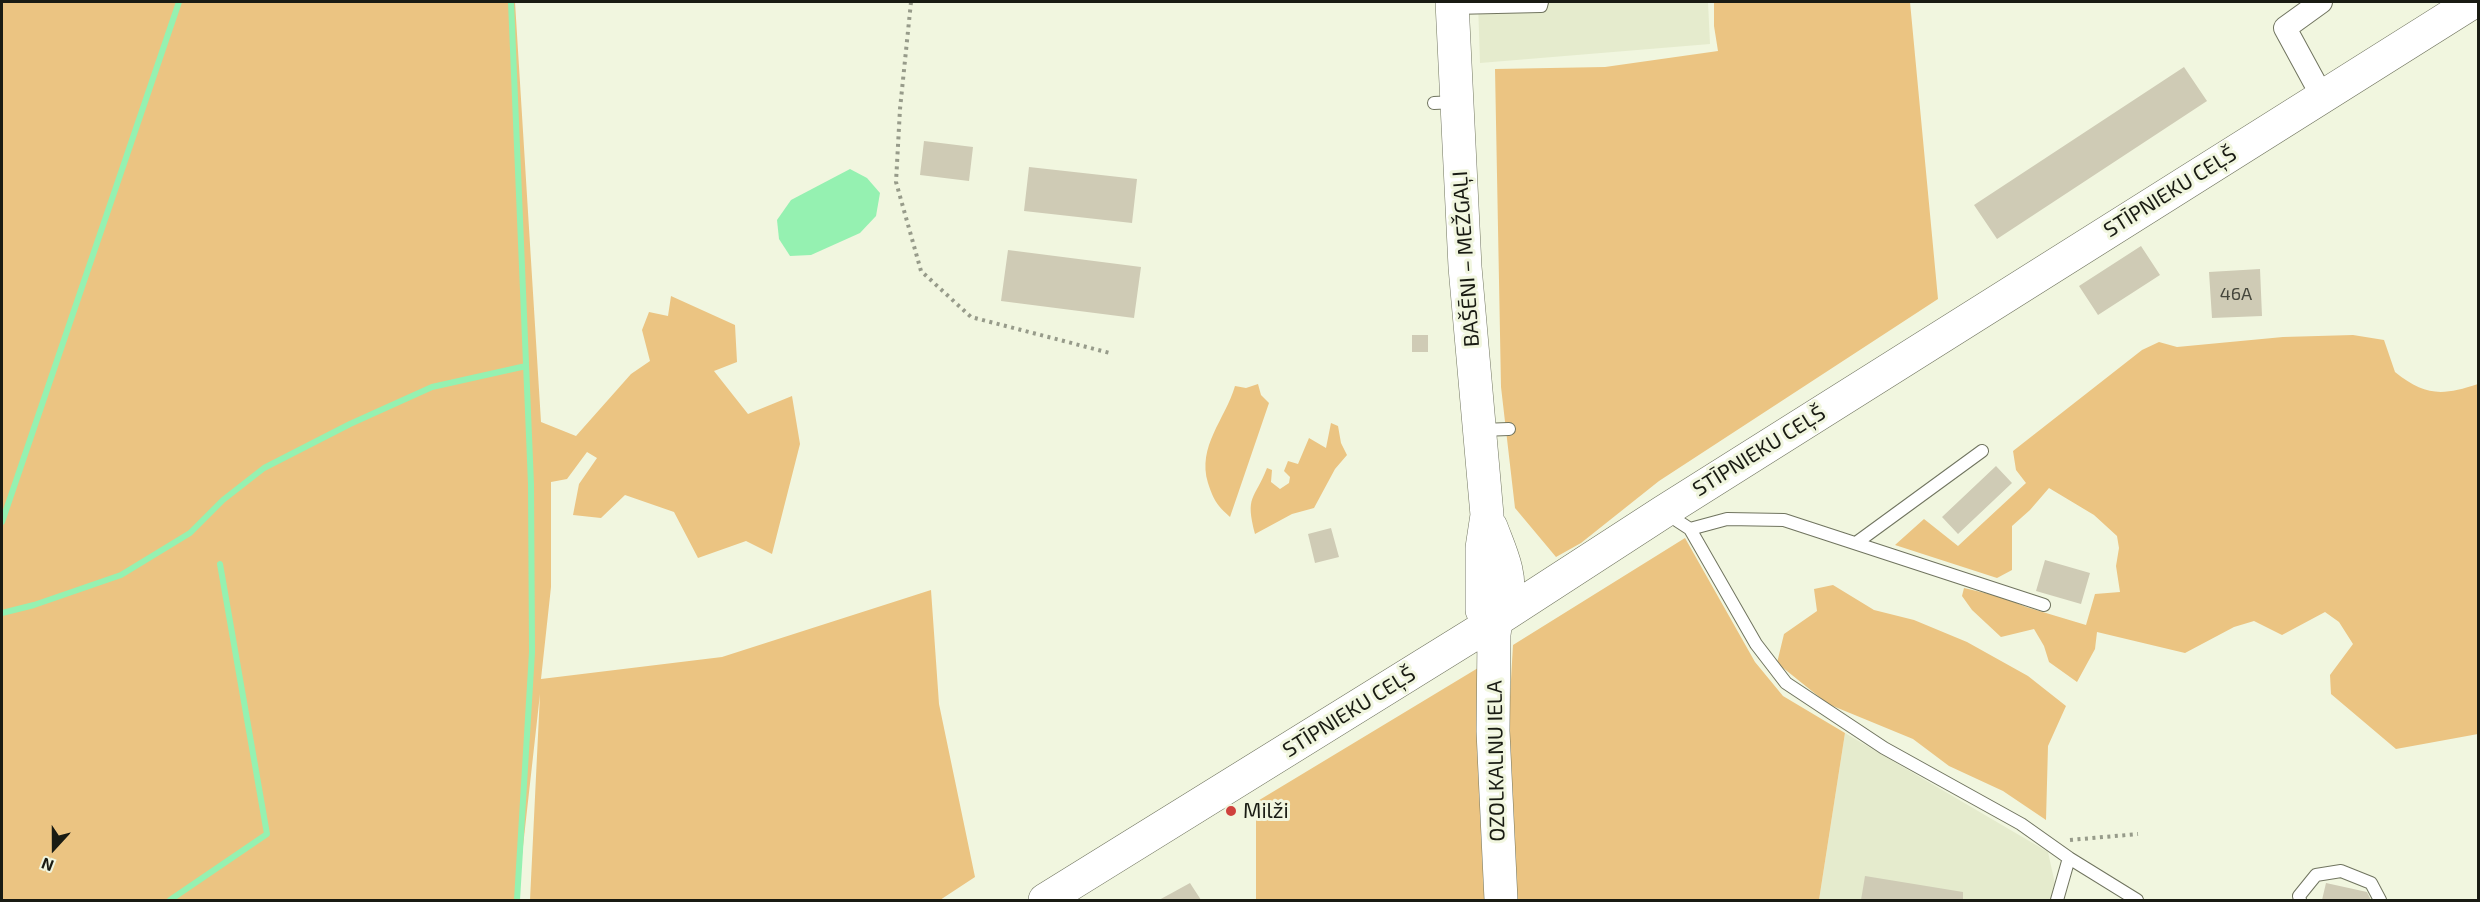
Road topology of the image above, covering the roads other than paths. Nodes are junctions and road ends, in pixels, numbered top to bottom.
1 (1542, 2) edge
2 (2321, 2) edge
3 (2473, 2) edge
4 (1452, 5) edge
5 (2322, 96) junction
6 (1982, 451) dead end
7 (1677, 520) junction
8 (1856, 543) junction
9 (2044, 605) dead end
10 (1495, 621) junction
11 (2069, 858) junction
12 (1045, 900) edge
13 (1501, 900) edge
14 (2057, 900) edge
15 (2137, 900) edge
16 (2300, 900) edge
17 (2379, 900) edge

1 - 4 lane
2 - 5 street
3 - 5 main road, STĪPNIEKU CEĻŠ
4 - 10 main road, BAŠĒNI – MEŽGAĻI
5 - 7 main road, STĪPNIEKU CEĻŠ
6 - 8 lane
7 - 8 lane
7 - 10 main road, STĪPNIEKU CEĻŠ
7 - 11 lane
8 - 9 lane
10 - 12 main road, STĪPNIEKU CEĻŠ
10 - 13 main road, OZOLKALNU IELA
11 - 14 lane
11 - 15 lane
16 - 17 lane

